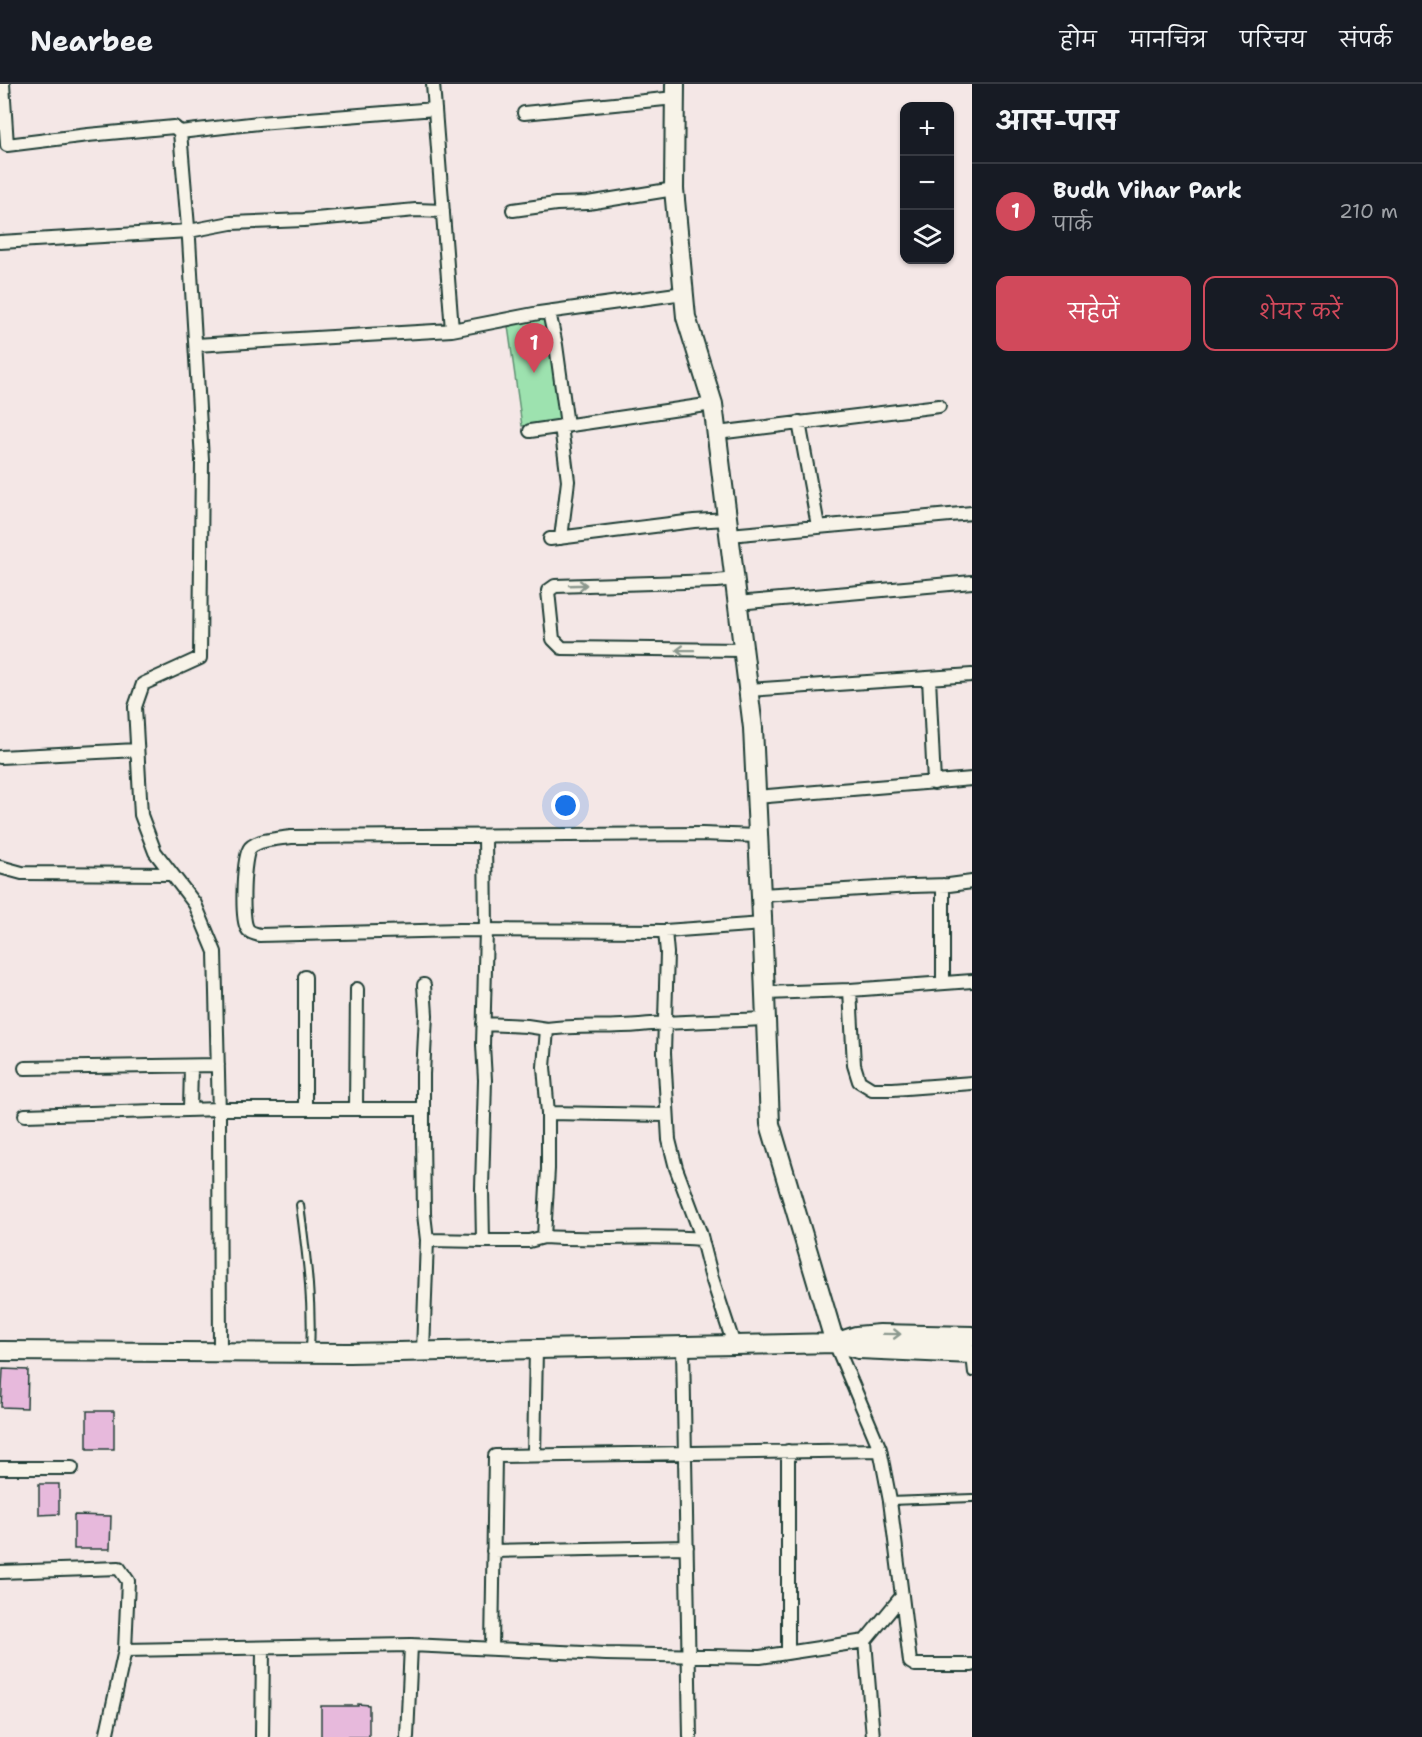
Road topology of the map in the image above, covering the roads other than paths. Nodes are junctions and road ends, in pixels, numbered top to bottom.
1 (3, 84) edge
2 (433, 84) edge
3 (675, 91) edge
4 (435, 109) junction
5 (524, 113) dead end
6 (180, 132) junction
7 (674, 189) junction
8 (513, 210) dead end
9 (443, 211) junction
10 (189, 231) junction
11 (0, 242) edge
12 (684, 293) junction
13 (549, 312) junction
14 (452, 330) junction
15 (196, 345) junction
16 (713, 404) junction
17 (939, 406) dead end
18 (799, 422) junction
19 (564, 425) junction
20 (530, 431) dead end
21 (717, 433) junction
22 (972, 513) edge
23 (818, 526) junction
24 (728, 527) junction
25 (734, 579) junction
26 (972, 582) edge
27 (737, 603) junction
28 (743, 650) junction
29 (972, 675) edge
30 (929, 678) junction
31 (748, 690) junction
32 (137, 750) junction
33 (0, 757) edge
34 (972, 779) edge
35 (934, 783) junction
36 (756, 797) junction
37 (485, 836) junction
38 (758, 836) junction
39 (0, 867) edge
40 (172, 874) junction
41 (972, 882) edge
42 (943, 885) junction
43 (761, 895) junction
44 (763, 924) junction
45 (486, 930) junction
46 (665, 931) junction
47 (305, 977) dead end
48 (972, 981) edge
49 (943, 982) junction
50 (424, 985) dead end
51 (357, 989) dead end
52 (850, 990) junction
53 (765, 993) junction
54 (766, 1019) junction
55 (664, 1022) junction
56 (483, 1024) junction
57 (547, 1029) junction
58 (218, 1065) junction
59 (191, 1066) junction
60 (25, 1068) dead end
61 (972, 1083) edge
62 (356, 1108) junction
63 (219, 1109) junction
64 (305, 1109) junction
65 (423, 1109) junction
66 (190, 1110) junction
67 (548, 1113) junction
68 (25, 1115) dead end
69 (667, 1115) junction
70 (300, 1205) dead end
71 (544, 1237) junction
72 (702, 1239) junction
73 (426, 1240) junction
74 (483, 1241) junction
75 (835, 1343) junction
76 (734, 1345) junction
77 (683, 1347) junction
78 (971, 1348) edge
79 (536, 1350) junction
80 (0, 1351) edge
81 (220, 1352) junction
82 (423, 1352) junction
83 (310, 1353) junction
84 (972, 1373) edge
85 (880, 1450) junction
86 (788, 1451) junction
87 (686, 1452) junction
88 (534, 1455) junction
89 (0, 1468) edge
90 (72, 1468) dead end
91 (972, 1498) edge
92 (890, 1501) junction
93 (687, 1547) junction
94 (493, 1551) junction
95 (0, 1572) edge
96 (902, 1596) junction
97 (865, 1641) junction
98 (411, 1645) junction
99 (263, 1648) junction
100 (492, 1649) junction
101 (125, 1650) junction
102 (788, 1653) junction
103 (690, 1656) junction
104 (972, 1665) edge
105 (106, 1737) edge
106 (262, 1737) edge
107 (407, 1737) edge
108 (690, 1737) edge
109 (873, 1737) edge

1 - 6 street
2 - 4 street
3 - 5 street
3 - 7 street
4 - 6 street
4 - 9 street
6 - 10 street
7 - 8 street
7 - 12 street
9 - 10 street
9 - 14 street
10 - 11 street
10 - 15 street
12 - 13 street
12 - 16 street
13 - 14 street
13 - 19 street
14 - 15 street
15 - 32 street
16 - 19 street
16 - 21 street
17 - 18 street
18 - 21 street
18 - 23 street
19 - 20 street
19 - 24 street
21 - 24 street
22 - 23 street
23 - 24 street
24 - 25 street
25 - 27 street
28 -> 25 street
26 - 27 street
27 - 28 street
28 - 31 street
29 - 30 street
30 - 31 street
30 - 35 street
31 - 36 street
32 - 33 street
32 - 40 street
34 - 35 street
35 - 36 street
36 - 38 street
37 - 38 street
37 - 45 street
37 - 45 street
38 - 43 street
39 - 40 street
40 - 58 street
41 - 42 street
42 - 43 street
42 - 49 street
43 - 44 street
44 - 46 street
44 - 53 street
45 - 46 street
45 - 56 street
46 - 55 street
47 - 64 street
48 - 49 street
49 - 52 street
50 - 65 street
51 - 62 street
52 - 53 street
52 - 61 street
53 - 54 street
54 - 55 street
54 - 75 street
55 - 57 street
55 - 69 street
56 - 57 street
56 - 74 street
57 - 67 street
58 - 59 street
58 - 63 street
59 - 60 street
59 - 66 street
62 - 64 street
62 - 65 street
63 - 64 street
63 - 66 street
63 - 81 street
65 - 73 street
66 - 68 street
67 - 69 street
67 - 71 street
69 - 72 street
70 - 83 lane
71 - 72 street
71 - 74 street
72 - 76 street
73 - 74 street
73 - 82 street
75 - 76 street
75 - 78 street
75 - 85 street
76 - 77 street
77 - 79 street
77 - 87 street
78 - 84 lane
79 - 82 street
79 - 88 street
80 - 81 street
81 - 83 street
82 - 83 street
85 - 86 street
85 - 92 street
86 - 87 street
86 - 102 street
87 - 88 street
87 - 93 street
88 - 94 street
89 - 90 street
91 - 92 lane
92 - 96 street
93 - 94 street
93 - 103 street
94 - 100 street
95 - 101 street
96 - 97 street
96 - 104 street
97 - 102 street
97 - 109 street
98 - 99 street
98 - 100 street
98 - 107 street
99 - 101 street
99 - 106 street
100 - 103 street
101 - 105 street
102 - 103 street
103 - 108 street

